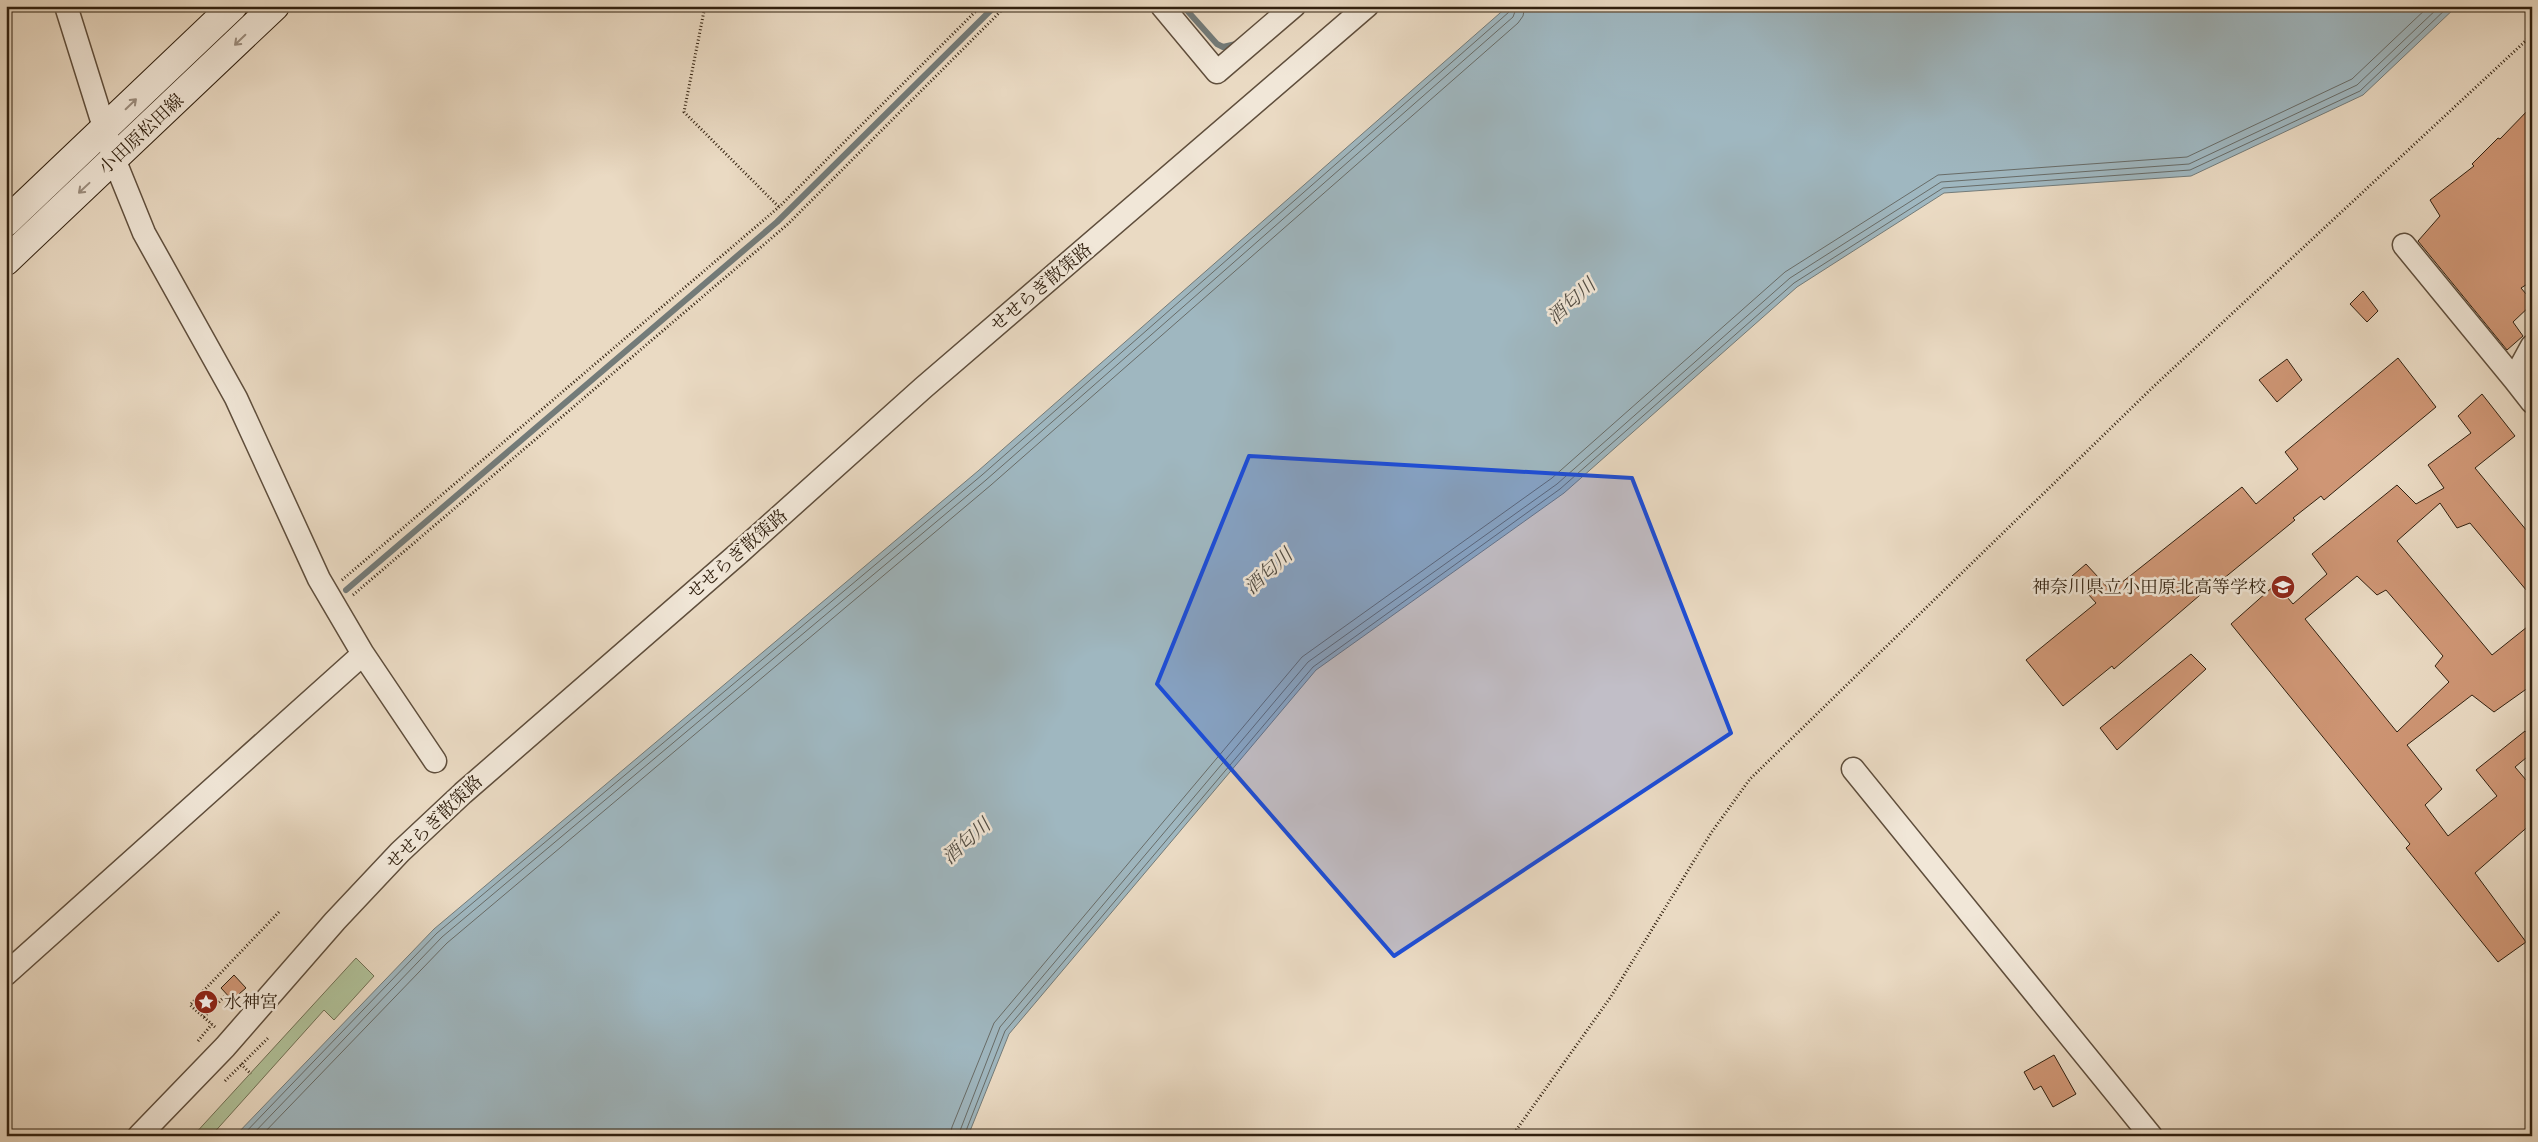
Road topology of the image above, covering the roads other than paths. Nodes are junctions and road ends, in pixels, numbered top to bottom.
1 (66, 6) edge
2 (233, 6) edge
3 (276, 6) edge
4 (1162, 6) edge
5 (1294, 6) edge
6 (1367, 6) edge
7 (105, 128) junction
8 (114, 159) junction
9 (6, 222) edge
10 (2404, 245) dead end
11 (6, 261) edge
12 (2532, 346) edge
13 (2514, 380) junction
14 (2532, 402) edge
15 (363, 654) junction
16 (435, 761) dead end
17 (1853, 769) dead end
18 (6, 974) edge
19 (139, 1136) edge
20 (2151, 1136) edge

1 - 7 street
7 -> 2 main road, 小田原松田線
3 -> 8 main road, 小田原松田線
4 - 5 street
6 - 19 street, せせらぎ散策路
7 - 8 street
7 - 9 main road, 小田原松田線
8 -> 11 main road, 小田原松田線
8 - 15 street
10 - 13 street
12 - 13 street
13 - 14 street
15 - 16 street
15 - 18 street
17 - 20 street

